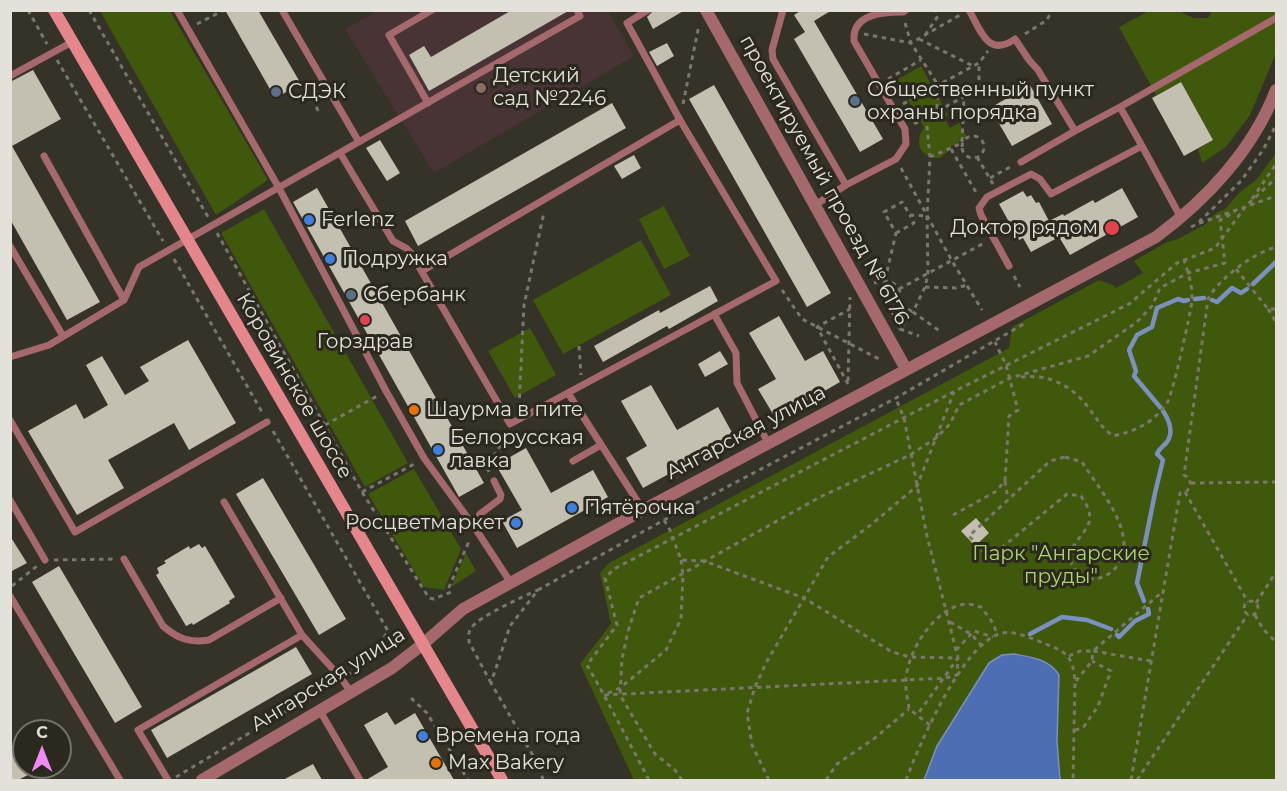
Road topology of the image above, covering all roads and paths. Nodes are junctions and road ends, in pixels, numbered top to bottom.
1 (28, 10) edge
2 (54, 10) edge
3 (88, 10) edge
4 (177, 10) edge
5 (224, 10) edge
6 (282, 10) edge
7 (432, 10) edge
8 (577, 10) edge
9 (648, 10) edge
10 (783, 10) edge
11 (936, 10) edge
12 (968, 10) edge
13 (904, 11) edge
14 (1053, 11) edge
15 (703, 14) edge
16 (1276, 18) edge
17 (188, 29) junction
18 (853, 32) junction
19 (925, 35) junction
20 (919, 39) junction
21 (1015, 39) junction
22 (72, 42) junction
23 (911, 43) junction
24 (992, 45) junction
25 (52, 53) junction
26 (921, 59) junction
27 (979, 63) junction
28 (973, 66) junction
29 (10, 76) edge
30 (324, 82) junction
31 (879, 85) junction
32 (938, 85) junction
33 (1276, 90) edge
34 (964, 96) junction
35 (428, 103) junction
36 (1120, 107) junction
37 (893, 109) junction
38 (318, 111) dead end
39 (937, 111) junction
40 (926, 117) junction
41 (680, 120) junction
42 (905, 129) junction
43 (1075, 131) junction
44 (359, 142) junction
45 (962, 143) junction
46 (1142, 146) junction
47 (951, 149) junction
48 (340, 153) junction
49 (44, 156) dead end
50 (930, 157) junction
51 (977, 157) junction
52 (896, 159) junction
53 (1021, 162) joint
54 (1276, 164) edge
55 (990, 178) junction
56 (1276, 178) edge
57 (846, 185) junction
58 (279, 188) junction
59 (998, 191) junction
60 (1276, 196) edge
61 (547, 198) junction
62 (982, 202) junction
63 (815, 205) junction
64 (1246, 206) junction
65 (910, 215) junction
66 (927, 216) junction
67 (1181, 218) junction
68 (213, 226) junction
69 (1188, 230) dead end
70 (896, 233) junction
71 (993, 238) junction
72 (1222, 240) junction
73 (187, 241) junction
74 (10, 246) edge
75 (1276, 247) edge
76 (169, 251) junction
77 (1184, 260) junction
78 (952, 261) junction
79 (1008, 266) dead end
80 (1236, 269) junction
81 (422, 270) junction
82 (1188, 273) junction
83 (928, 274) junction
84 (885, 280) junction
85 (776, 281) junction
86 (874, 283) dead end
87 (967, 285) junction
88 (925, 287) junction
89 (899, 289) junction
90 (850, 292) dead end
91 (124, 300) junction
92 (900, 305) junction
93 (850, 309) junction
94 (1268, 309) junction
95 (1276, 309) edge
96 (982, 310) dead end
97 (913, 312) junction
98 (714, 314) junction
99 (892, 315) dead end
100 (1033, 319) dead end
101 (1276, 322) edge
102 (817, 327) junction
103 (941, 332) dead end
104 (63, 336) junction
105 (919, 336) dead end
106 (995, 342) junction
107 (849, 343) junction
108 (579, 346) dead end
109 (10, 357) edge
110 (879, 359) dead end
111 (1006, 365) junction
112 (906, 369) junction
113 (1010, 378) junction
114 (582, 386) junction
115 (386, 391) junction
116 (955, 391) junction
117 (568, 393) junction
118 (896, 398) junction
119 (904, 418) junction
120 (518, 419) junction
121 (10, 420) edge
122 (267, 422) junction
123 (325, 425) junction
124 (936, 438) junction
125 (768, 443) junction
126 (601, 445) junction
127 (910, 455) junction
128 (424, 458) junction
129 (573, 460) dead end
130 (1005, 480) junction
131 (494, 481) joint
132 (1276, 482) edge
133 (1191, 483) junction
134 (917, 486) junction
135 (363, 492) junction
136 (1185, 492) junction
137 (10, 500) edge
138 (1008, 500) junction
139 (224, 502) dead end
140 (643, 510) junction
141 (952, 515) dead end
142 (664, 520) junction
143 (475, 528) junction
144 (673, 538) junction
145 (124, 559) joint
146 (45, 560) junction
147 (681, 560) junction
148 (704, 561) junction
149 (1276, 572) edge
150 (682, 575) junction
151 (511, 583) junction
152 (10, 587) edge
153 (538, 590) junction
154 (1162, 592) junction
155 (10, 596) edge
156 (281, 598) junction
157 (804, 598) junction
158 (1248, 602) junction
159 (1256, 603) junction
160 (947, 610) junction
161 (1248, 614) junction
162 (1255, 615) junction
163 (950, 622) junction
164 (971, 634) junction
165 (302, 635) junction
166 (995, 636) junction
167 (1276, 642) edge
168 (423, 644) junction
169 (981, 645) junction
170 (956, 650) junction
171 (1093, 651) junction
172 (1069, 656) junction
173 (910, 657) junction
174 (958, 658) junction
175 (1092, 661) junction
176 (1151, 661) junction
177 (957, 675) junction
178 (341, 678) junction
179 (945, 678) junction
180 (905, 680) junction
181 (1075, 682) junction
182 (491, 683) junction
183 (755, 687) junction
184 (620, 688) junction
185 (351, 692) junction
186 (604, 694) junction
187 (620, 694) junction
188 (411, 698) dead end
189 (909, 709) junction
190 (320, 711) junction
191 (917, 715) junction
192 (930, 725) junction
193 (1074, 730) junction
194 (120, 780) edge
195 (169, 780) edge
196 (202, 780) edge
197 (360, 780) edge
198 (468, 780) edge
199 (502, 780) edge
200 (543, 780) edge
201 (649, 780) edge
202 (682, 780) edge
203 (769, 780) edge
204 (826, 780) edge
205 (906, 780) edge
206 (1073, 780) edge
207 (1131, 780) edge
208 (1137, 780) edge

1 - 25 path
2 - 22 main road, Коровинское шоссе
3 - 68 path
4 - 17 lane
5 - 17 path
6 - 30 lane
7 - 35 lane
8 - 35 lane
9 - 41 lane
10 - 57 lane
11 - 19 path
12 - 19 path
12 - 24 lane
13 - 18 lane
13 - 23 path
14 - 21 path
15 - 41 path
15 - 63 street, проектируемый проезд № 6176
16 - 36 lane
17 - 58 lane
18 - 23 path
18 - 31 lane
19 - 20 path
20 - 23 path
20 - 28 path
21 - 24 lane
21 - 43 lane
22 - 25 lane
22 - 73 main road, Коровинское шоссе
23 - 26 path
24 - 27 path
25 - 29 lane
25 - 76 path
26 - 31 path
26 - 32 path
27 - 28 path
27 - 34 path
28 - 32 path
30 - 38 path
30 - 44 lane
31 - 37 lane
32 - 37 path
32 - 39 path
33 - 67 street, Ангарская улица
34 - 39 path
34 - 45 path
35 - 44 lane
36 - 43 lane
36 - 46 lane
37 - 42 lane
39 - 40 path
40 - 42 path
40 - 50 path
41 - 61 lane
41 - 85 lane
42 - 52 lane
43 - 53 lane
44 - 48 lane
45 - 47 path
45 - 51 path
45 - 51 path
46 - 59 lane
46 - 67 lane
47 - 50 path
47 - 62 path
48 - 58 lane
48 - 81 lane
49 - 91 lane
50 - 66 path
51 - 55 path
52 - 57 lane
52 - 66 path
53 - 55 path
54 - 64 path
55 - 59 path
56 - 64 path
57 - 63 lane
58 - 68 lane
58 - 115 lane
59 - 62 lane
60 - 64 path
61 - 81 lane
61 - 120 path
62 - 71 lane
63 - 112 street, проектируемый проезд № 6176
64 - 69 path
64 - 72 path
64 - 72 path
65 - 66 path
65 - 70 path
65 - 70 path
66 - 78 path
66 - 83 path
67 - 112 street, Ангарская улица
68 - 73 lane
68 - 123 path
70 - 84 path
71 - 78 path
71 - 79 lane
72 - 77 path
72 - 82 path
73 - 76 lane
73 - 168 main road, Коровинское шоссе
74 - 104 lane
75 - 80 path
76 - 91 lane
76 - 122 path
77 - 82 path
77 - 111 path
78 - 83 path
78 - 87 path
80 - 94 path
80 - 133 path
81 - 120 lane
82 - 113 path
82 - 113 path
83 - 88 path
83 - 89 path
84 - 86 path
84 - 89 path
85 - 98 lane
85 - 102 path
87 - 88 path
87 - 96 path
88 - 97 path
89 - 92 path
90 - 93 path
91 - 104 lane
92 - 97 path
92 - 99 path
93 - 102 path
93 - 107 path
94 - 95 path
94 - 101 path
97 - 103 path
97 - 105 path
98 - 114 lane
98 - 125 lane
100 - 106 path
102 - 107 path
102 - 107 path
104 - 109 lane
106 - 111 path
106 - 118 path
107 - 110 path
108 - 114 path
111 - 113 path
111 - 116 path
112 - 125 street, Ангарская улица
113 - 124 path
113 - 130 path
114 - 117 lane
115 - 123 path
115 - 128 lane
116 - 119 path
116 - 124 path
117 - 120 lane
117 - 126 lane
118 - 119 path
118 - 142 path
119 - 127 path
119 - 144 path
120 - 131 path
121 - 122 lane
122 - 178 path
123 - 135 path
124 - 127 path
124 - 134 path
125 - 140 street, Ангарская улица
126 - 129 lane
126 - 140 lane
127 - 134 path
127 - 148 path
128 - 135 path
128 - 143 lane
130 - 138 path
130 - 141 path
131 - 143 lane
132 - 133 path
133 - 136 path
134 - 157 path
134 - 160 path
135 - 143 path
136 - 154 path
136 - 158 path
137 - 146 lane
138 - 138 path
139 - 156 lane
140 - 151 street, Ангарская улица
142 - 144 path
142 - 153 path
143 - 151 lane
144 - 147 path
144 - 186 path
145 - 146 path
145 - 156 lane
146 - 152 path
147 - 148 path
147 - 150 path
148 - 150 path
148 - 157 path
149 - 159 path
150 - 184 path
150 - 184 path
151 - 168 street, Ангарская улица
153 - 182 path
153 - 182 path
154 - 171 path
154 - 176 path
155 - 194 lane
156 - 165 lane
157 - 173 path
157 - 183 path
158 - 159 path
158 - 161 path
159 - 162 path
160 - 163 path
160 - 166 path
160 - 173 path
161 - 162 path
161 - 208 path
162 - 167 path
163 - 164 path
163 - 170 path
164 - 166 path
164 - 169 path
164 - 170 path
165 - 178 lane
165 - 195 lane
166 - 169 path
166 - 172 path
168 - 185 street, Ангарская улица
168 - 199 main road, Коровинское шоссе
169 - 177 path
170 - 174 path
171 - 172 path
171 - 175 path
171 - 176 path
172 - 181 path
173 - 174 path
173 - 180 path
174 - 177 path
174 - 179 path
175 - 181 path
175 - 193 path
176 - 207 path
177 - 179 path
177 - 192 path
178 - 185 lane
178 - 195 path
179 - 180 path
179 - 191 path
180 - 183 path
180 - 189 path
181 - 193 path
182 - 200 path
183 - 187 path
183 - 203 path
184 - 186 path
184 - 187 path
185 - 190 street, Ангарская улица
186 - 187 path
186 - 201 path
187 - 202 path
188 - 198 path
189 - 191 path
189 - 204 path
190 - 196 street, Ангарская улица
190 - 197 lane
191 - 192 path
192 - 205 path
193 - 206 path

